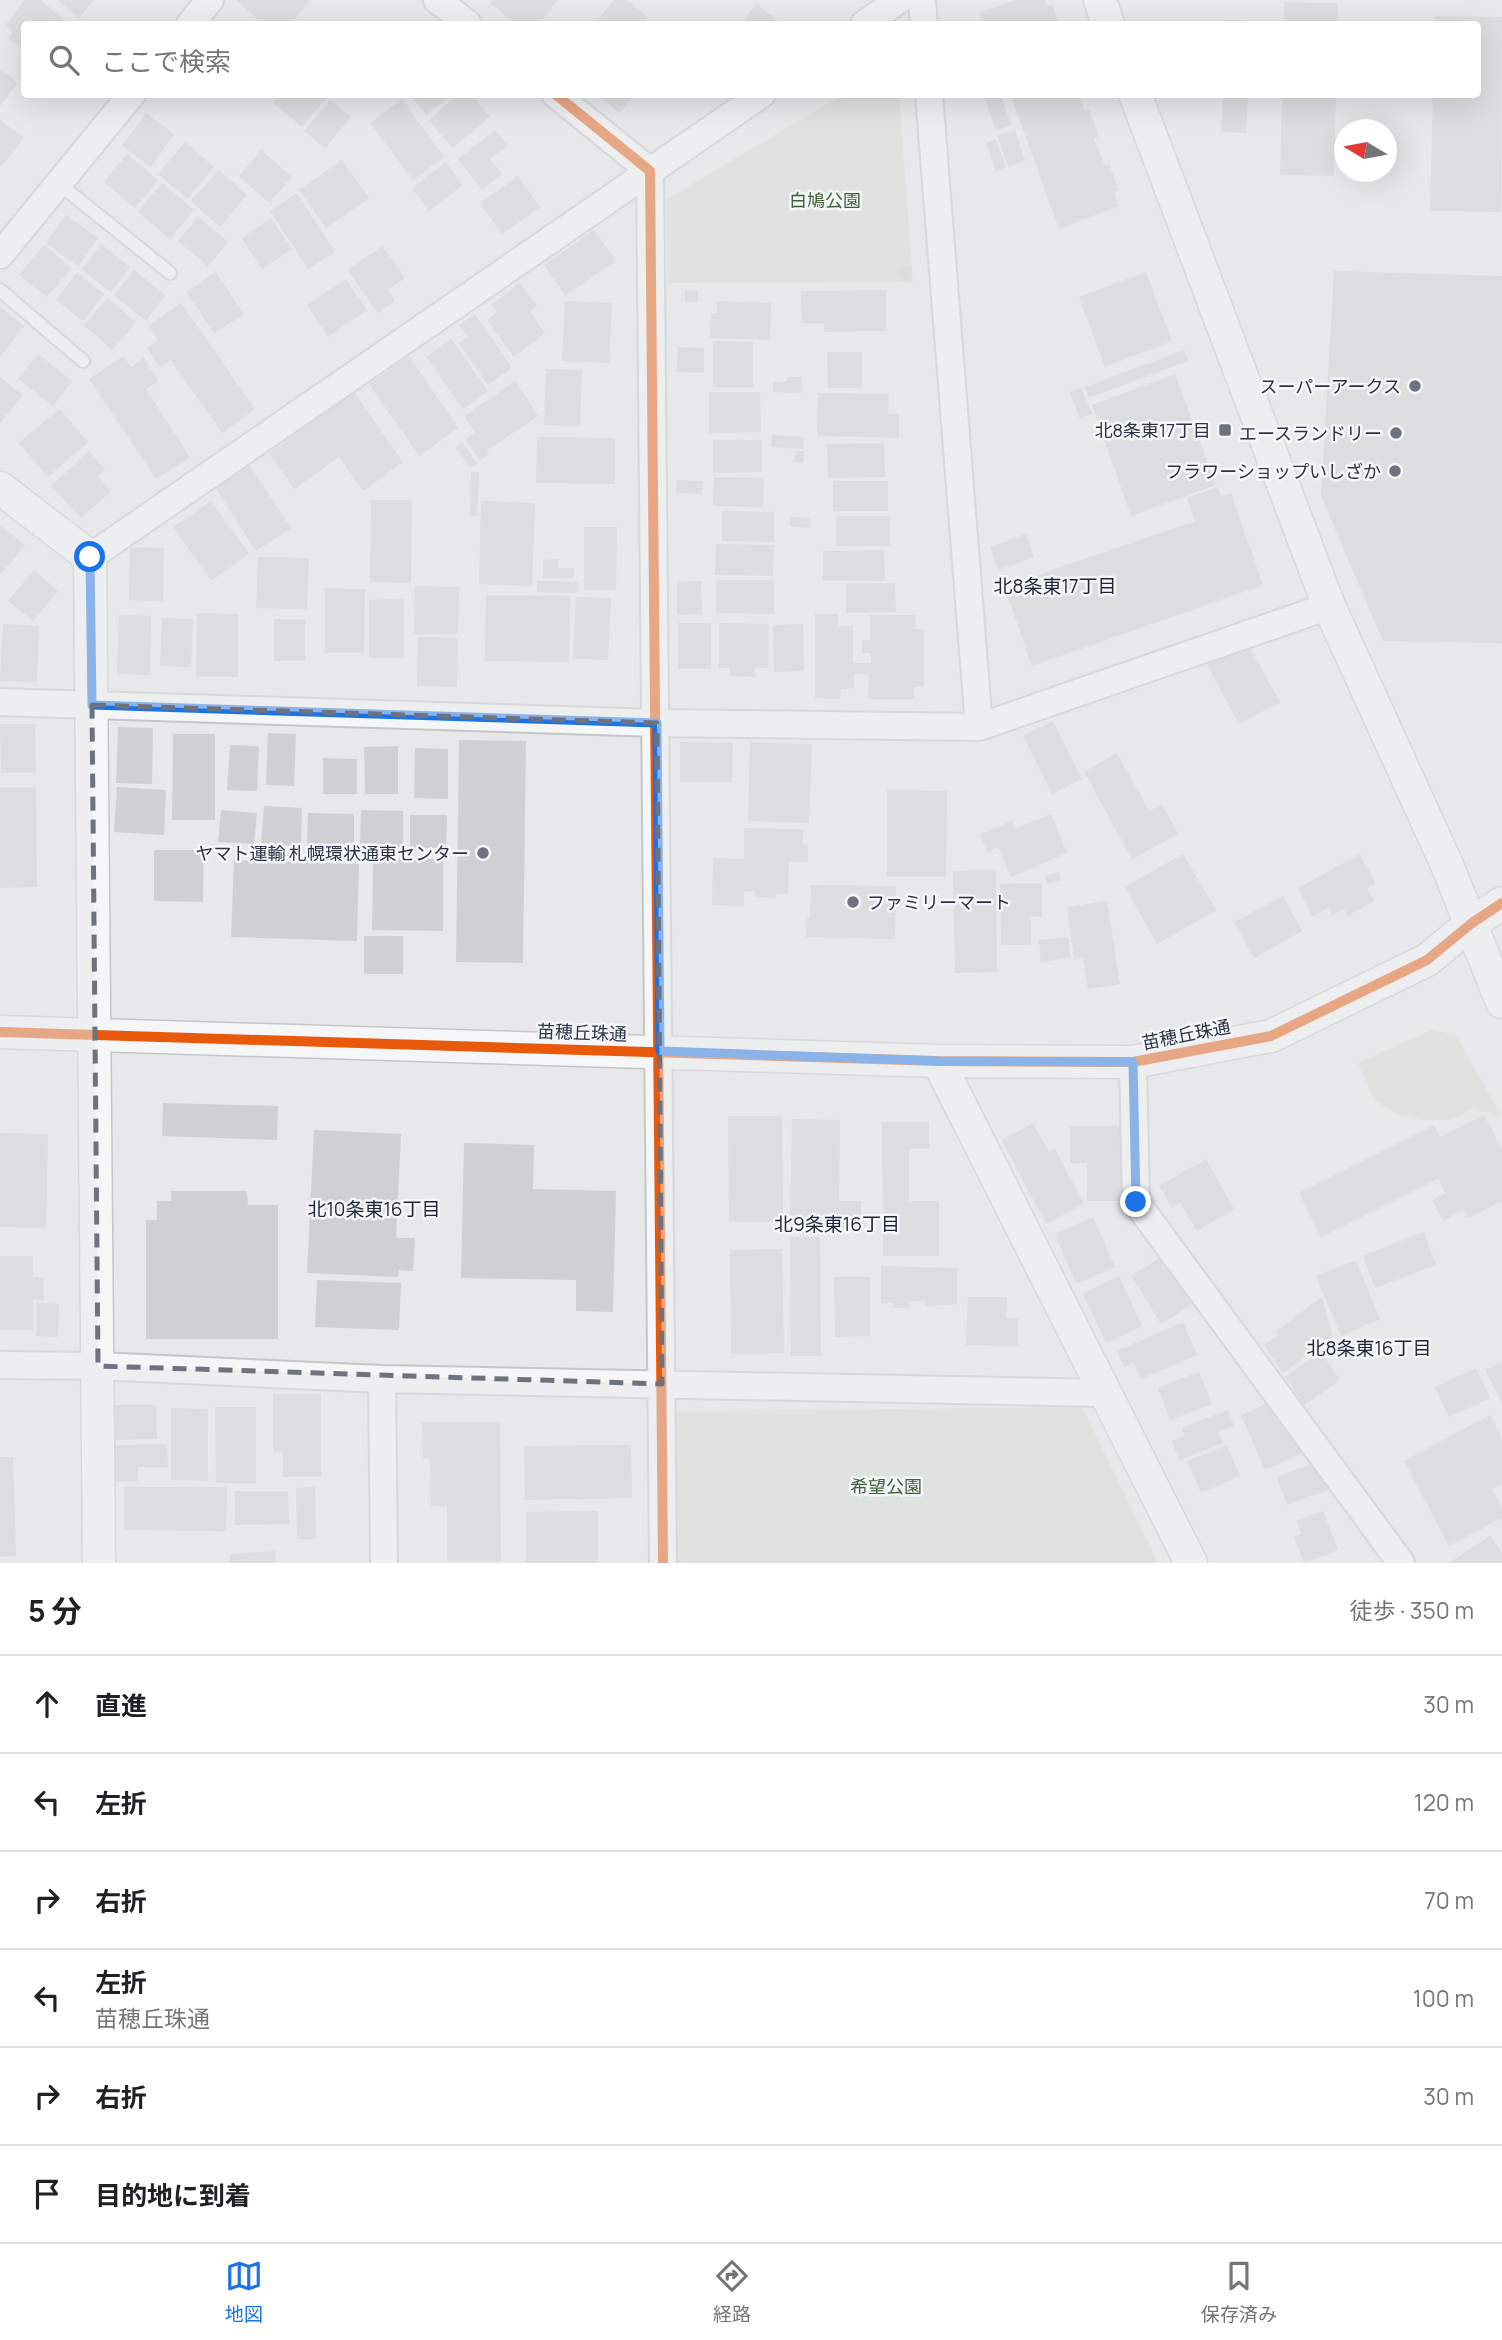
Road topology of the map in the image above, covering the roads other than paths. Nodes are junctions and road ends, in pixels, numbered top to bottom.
1 (211, 0) edge
2 (437, 0) edge
3 (900, 0) edge
4 (922, 0) edge
5 (1100, 0) edge
6 (193, 21) edge
7 (464, 21) edge
8 (868, 21) edge
9 (924, 21) edge
10 (1107, 21) edge
11 (129, 98) edge
12 (560, 98) edge
13 (756, 98) edge
14 (929, 98) edge
15 (1137, 98) edge
16 (650, 171) junction
17 (58, 183) junction
18 (0, 255) edge
19 (170, 273) dead end
20 (0, 290) edge
21 (83, 361) dead end
22 (0, 488) edge
23 (90, 557) junction
24 (1329, 606) junction
25 (0, 702) edge
26 (92, 705) junction
27 (657, 723) junction
28 (979, 727) junction
29 (1502, 903) edge
30 (1472, 923) junction
31 (1502, 1002) edge
32 (0, 1032) edge
33 (94, 1034) junction
34 (660, 1051) junction
35 (939, 1061) junction
36 (1133, 1062) junction
37 (0, 1364) edge
38 (98, 1366) junction
39 (382, 1379) junction
40 (662, 1384) junction
41 (1104, 1394) junction
42 (99, 1563) edge
43 (384, 1563) edge
44 (663, 1563) edge
45 (1191, 1563) edge
46 (1401, 1563) edge

1 - 6 street
2 - 7 street
3 - 8 street
4 - 9 street
5 - 10 street
11 - 17 street
12 - 16 street
13 - 16 street
14 - 28 street
15 - 24 street
16 - 23 street
16 - 27 street
17 - 18 street
17 - 19 lane
20 - 21 lane
22 - 23 street
23 - 26 street
24 - 28 street
24 - 30 street
25 - 26 street
26 - 27 street
26 - 33 street
27 - 28 street
27 - 34 street
29 - 30 street, 苗穂丘珠通
30 - 31 street
30 - 36 street, 苗穂丘珠通
32 - 33 street, 苗穂丘珠通
33 - 34 street, 苗穂丘珠通
33 - 38 street
34 - 35 street, 苗穂丘珠通
34 - 40 street
35 - 36 street, 苗穂丘珠通
35 - 41 street
36 - 46 street
37 - 38 street
38 - 39 street
38 - 42 street
39 - 40 street
39 - 43 street
40 - 41 street
40 - 44 street
41 - 45 street

